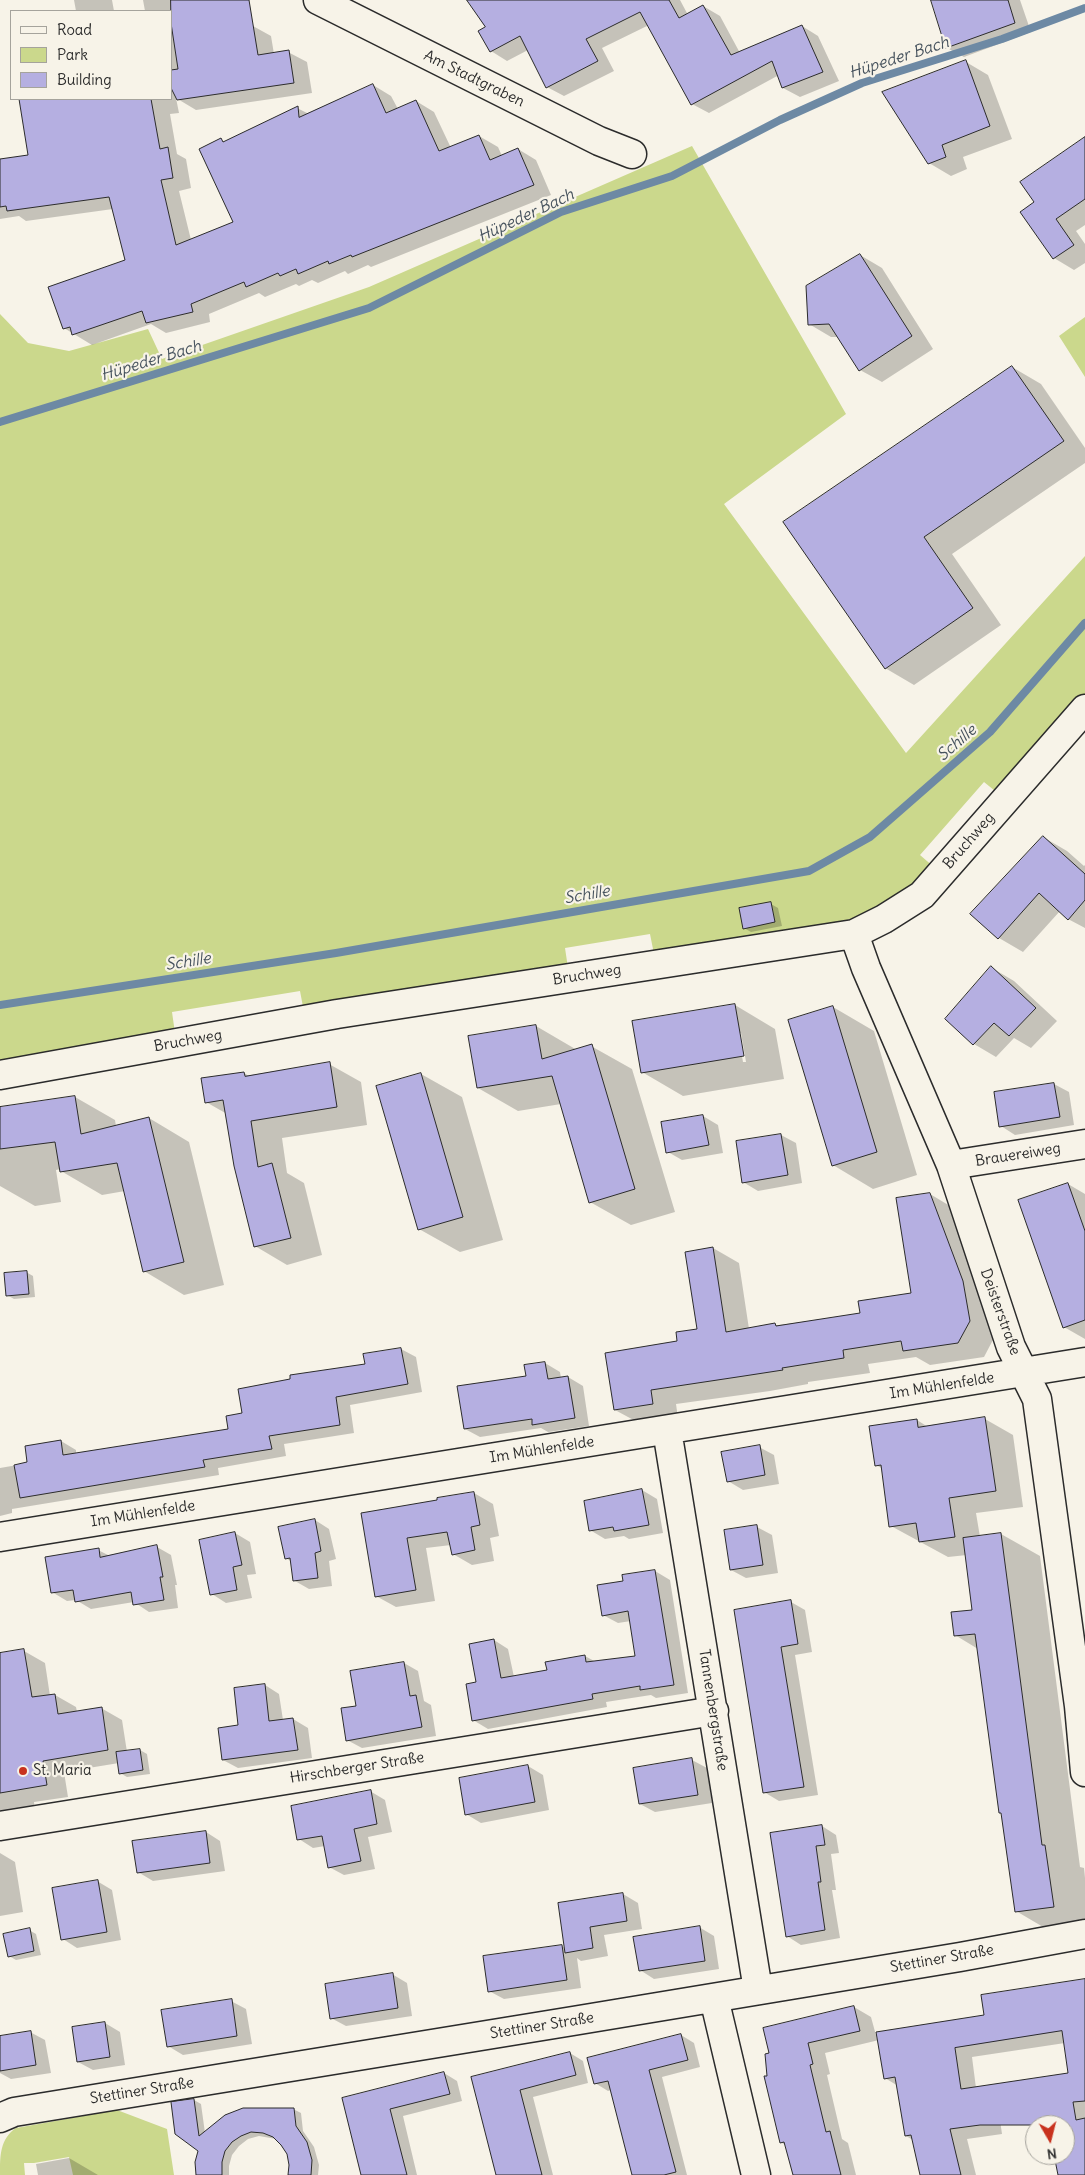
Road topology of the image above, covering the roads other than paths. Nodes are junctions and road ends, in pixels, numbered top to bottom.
1 (318, 0) edge
2 (632, 154) dead end
3 (1085, 709) edge
4 (854, 934) junction
5 (0, 1075) edge
6 (1085, 1144) edge
7 (951, 1165) junction
8 (1085, 1362) edge
9 (1024, 1373) junction
10 (667, 1430) junction
11 (0, 1537) edge
12 (1082, 1706) edge
13 (714, 1711) junction
14 (1085, 1772) edge
15 (0, 1826) edge
16 (1085, 1934) edge
17 (758, 1990) junction
18 (714, 1998) junction
19 (0, 2118) edge
20 (756, 2175) edge

1 - 2 street, Am Stadtgraben
3 - 4 street, Bruchweg
4 - 5 street, Bruchweg
4 - 7 street, Deisterstraße
6 - 7 street, Brauereiweg
7 - 9 street, Deisterstraße
8 - 9 street, Im Mühlenfelde
9 - 10 street, Im Mühlenfelde
9 - 12 street, Deisterstraße
10 - 11 street, Im Mühlenfelde
10 - 13 street, Tannenbergstraße
12 - 14 street, Deisterstraße
13 - 15 street, Hirschberger Straße
13 - 17 street, Tannenbergstraße
16 - 17 street, Stettiner Straße
17 - 18 street, Stettiner Straße
18 - 19 street, Stettiner Straße
18 - 20 street

